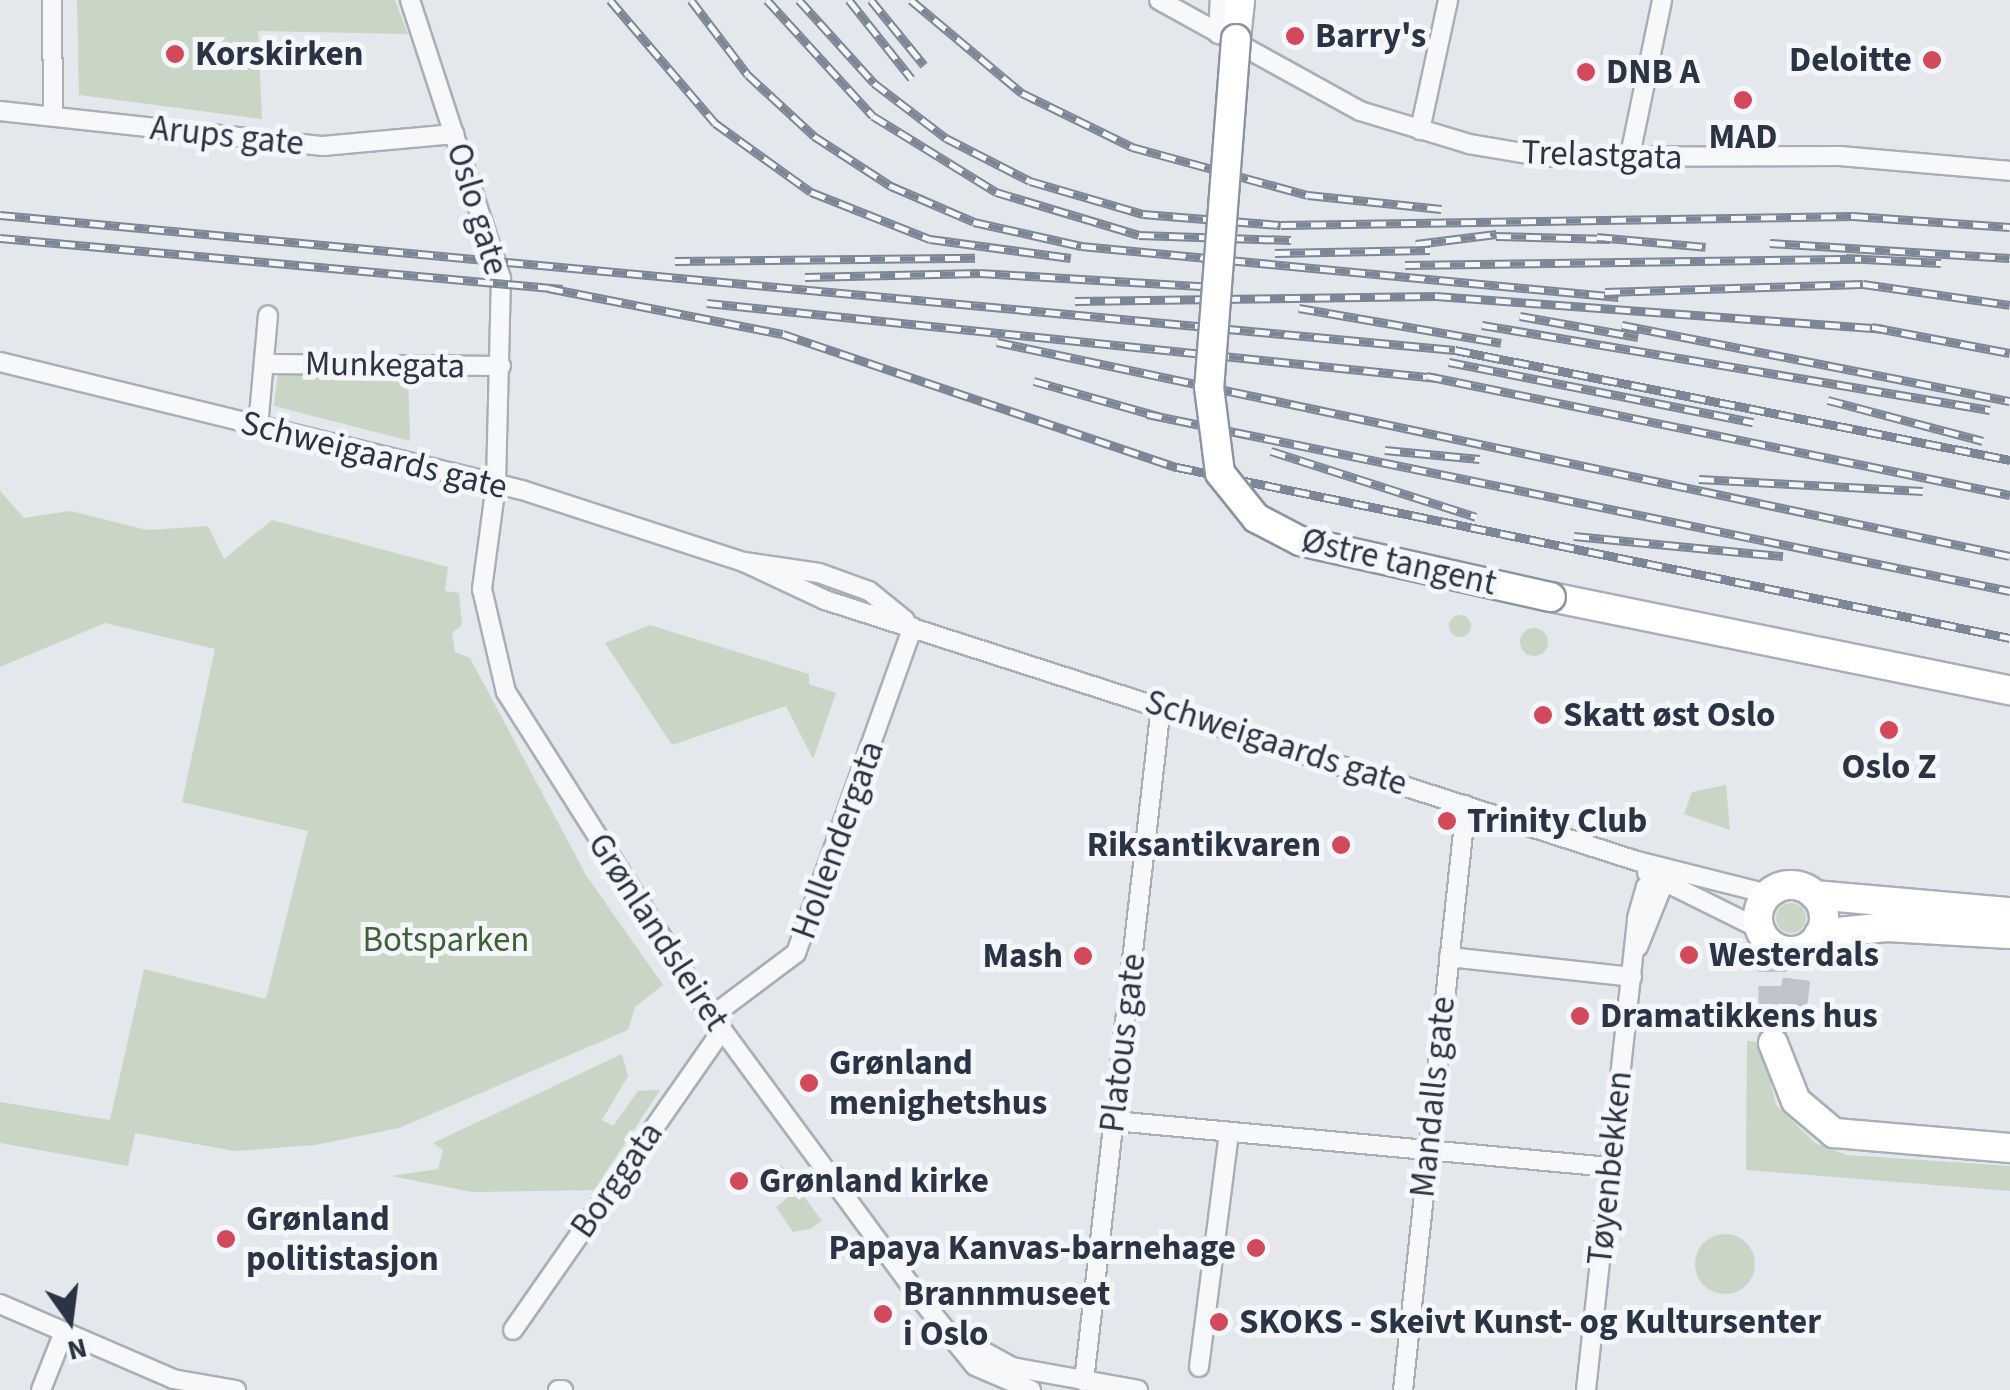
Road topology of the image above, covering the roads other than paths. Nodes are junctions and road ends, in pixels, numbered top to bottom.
1 (52, 0) edge
2 (410, 0) edge
3 (1159, 0) edge
4 (1448, 0) edge
5 (1662, 0) edge
6 (1233, 3) edge
7 (1218, 34) junction
8 (0, 111) edge
9 (53, 116) junction
10 (1420, 130) junction
11 (454, 134) junction
12 (1629, 160) junction
13 (2010, 171) edge
14 (268, 315) dead end
15 (0, 362) edge
16 (269, 364) junction
17 (501, 366) junction
18 (258, 427) junction
19 (496, 484) junction
20 (913, 627) junction
21 (2010, 690) edge
22 (1161, 706) junction
23 (1466, 805) junction
24 (1661, 879) junction
25 (1768, 894) junction
26 (1814, 895) junction
27 (2010, 912) edge
28 (1760, 930) junction
29 (1820, 930) junction
30 (2010, 934) edge
31 (1449, 957) junction
32 (1632, 977) junction
33 (717, 1023) junction
34 (1783, 1043) tunnel mouth
35 (1114, 1121) junction
36 (1229, 1133) junction
37 (1428, 1147) junction
38 (2010, 1148) edge
39 (1611, 1166) junction
40 (0, 1304) edge
41 (513, 1330) dead end
42 (64, 1332) junction
43 (1199, 1367) dead end
44 (1007, 1380) edge
45 (1084, 1381) junction
46 (211, 1388) edge
47 (40, 1390) edge
48 (236, 1390) edge
49 (1031, 1390) edge
50 (1138, 1390) edge
51 (1402, 1390) edge
52 (1586, 1390) edge

1 - 9 street
2 - 11 street, Oslo gate
3 - 7 street, Trelastgata
4 - 10 street
5 - 12 street
6 - 7 street
6 - 21 highway, Østre tangent, bridge
7 - 10 street, Trelastgata
8 - 9 street, Arups gate
9 - 11 street, Arups gate
10 - 12 street, Trelastgata
11 - 17 street, Oslo gate
12 - 13 street, Trelastgata
14 - 16 street, Munkegata
15 - 18 street, Schweigaards gate
16 - 17 street, Munkegata
16 - 18 street, Munkegata
17 - 19 street, Oslo gate
18 - 19 street, Schweigaards gate
19 - 20 street, Schweigaards gate
19 - 33 street, Grønlandsleiret
20 - 22 street, Schweigaards gate
20 - 33 street, Hollendergata
22 - 23 street, Schweigaards gate
22 - 35 street, Platous gate
23 - 24 street, Schweigaards gate
23 - 31 street, Mandalls gate
24 - 25 street, Schweigaards gate
24 - 28 street, Schweigaards gate
24 - 32 street, Tøyenbekken
25 - 26 highway
25 - 28 highway
26 - 27 highway
26 - 29 highway
28 - 29 highway
29 - 30 highway
31 - 32 street
31 - 37 street, Mandalls gate
32 - 39 street, Tøyenbekken
33 - 41 street, Borggata
33 - 44 street, Grønlandsleiret
34 - 38 highway
35 - 36 street
35 - 45 street, Platous gate
36 - 37 street
36 - 43 street
37 - 39 street
37 - 51 street, Mandalls gate
39 - 52 street, Tøyenbekken
40 - 42 street
42 - 46 street
42 - 47 street
44 - 45 street, Grønlandsleiret
44 - 49 street, Grønlandsleiret
45 - 50 street, Grønlandsleiret
46 - 48 street

